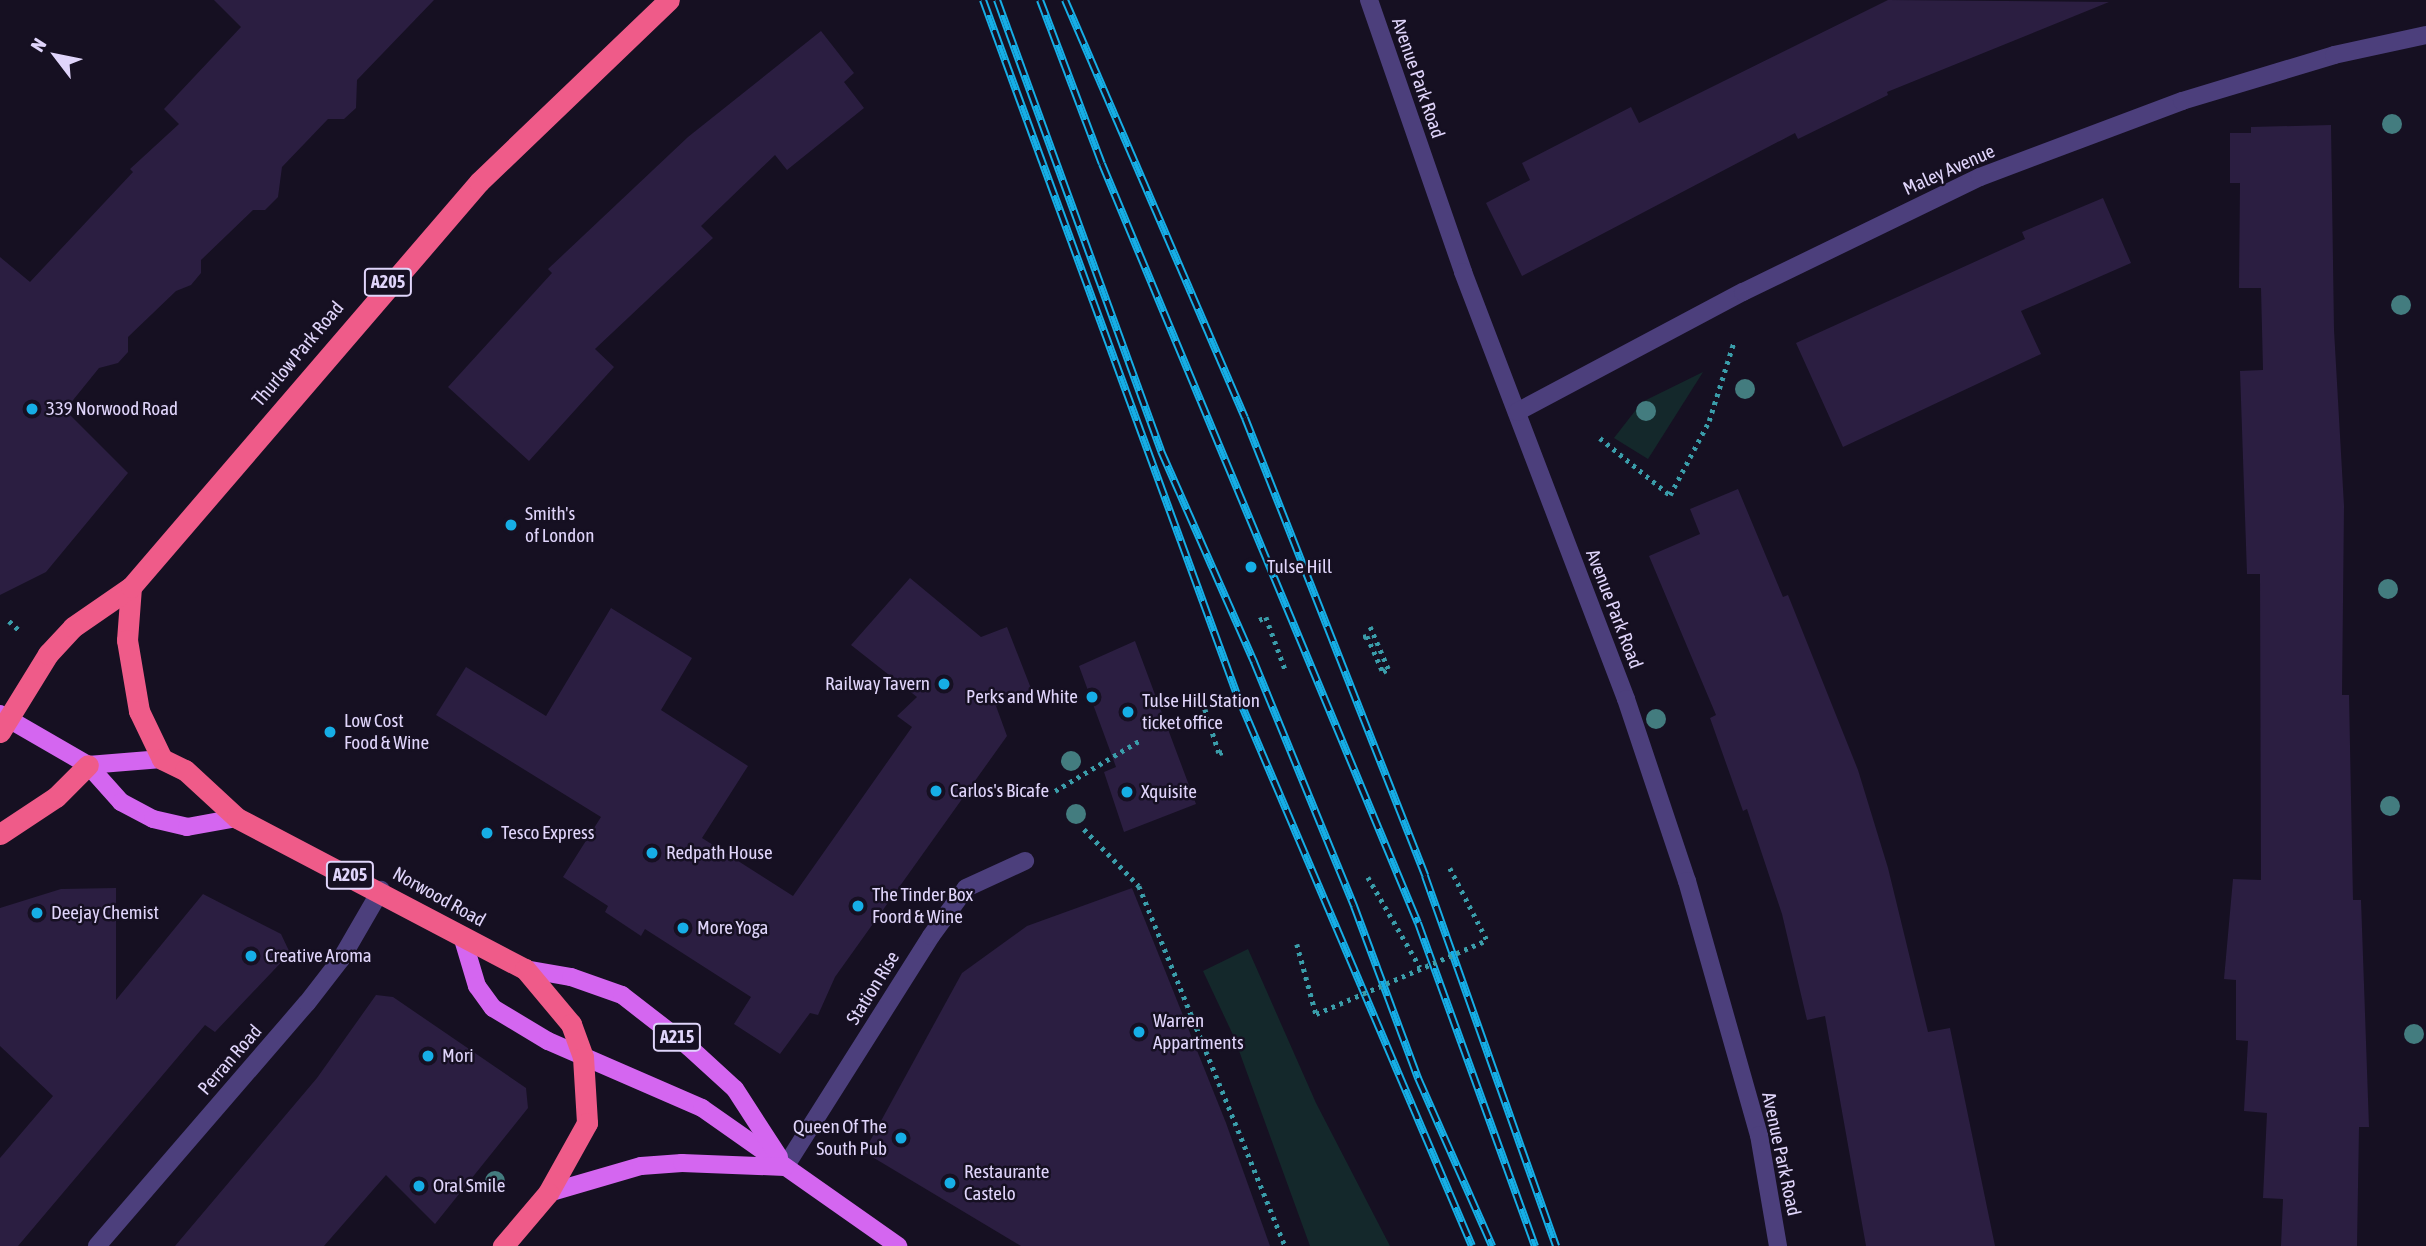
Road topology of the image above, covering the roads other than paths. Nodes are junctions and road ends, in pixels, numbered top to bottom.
1 (669, 0) edge
2 (1369, 0) edge
3 (2426, 35) edge
4 (1517, 412) junction
5 (131, 587) junction
6 (2, 722) edge
7 (162, 759) junction
8 (88, 765) junction
9 (237, 818) junction
10 (0, 834) edge
11 (1025, 861) dead end
12 (381, 890) junction
13 (461, 936) junction
14 (524, 969) junction
15 (583, 1057) junction
16 (785, 1167) junction
17 (548, 1193) junction
18 (97, 1246) edge
19 (503, 1246) edge
20 (898, 1246) edge
21 (1778, 1246) edge

1 - 5 highway, Thurlow Park Road / A205
2 - 4 street, Avenue Park Road
3 - 4 street, Maley Avenue
4 - 21 street, Avenue Park Road
5 - 6 highway, Thurlow Park Road / A205
5 - 7 highway
6 - 8 main road
7 - 8 main road
7 - 9 highway, Norwood Road / A205
8 - 9 main road
8 - 10 highway
9 - 12 highway, Norwood Road / A205
11 - 16 street, Station Rise
12 - 13 highway, Norwood Road / A205
12 - 18 street, Perran Road
13 - 14 highway, Norwood Road / A205
13 - 15 main road
14 - 15 highway, Norwood Road / A205
14 - 16 main road, Norwood Road / A215
15 - 16 main road
15 - 17 highway, A205
16 - 17 main road
16 - 20 main road, Norwood Road / A215
17 - 19 highway, A205

